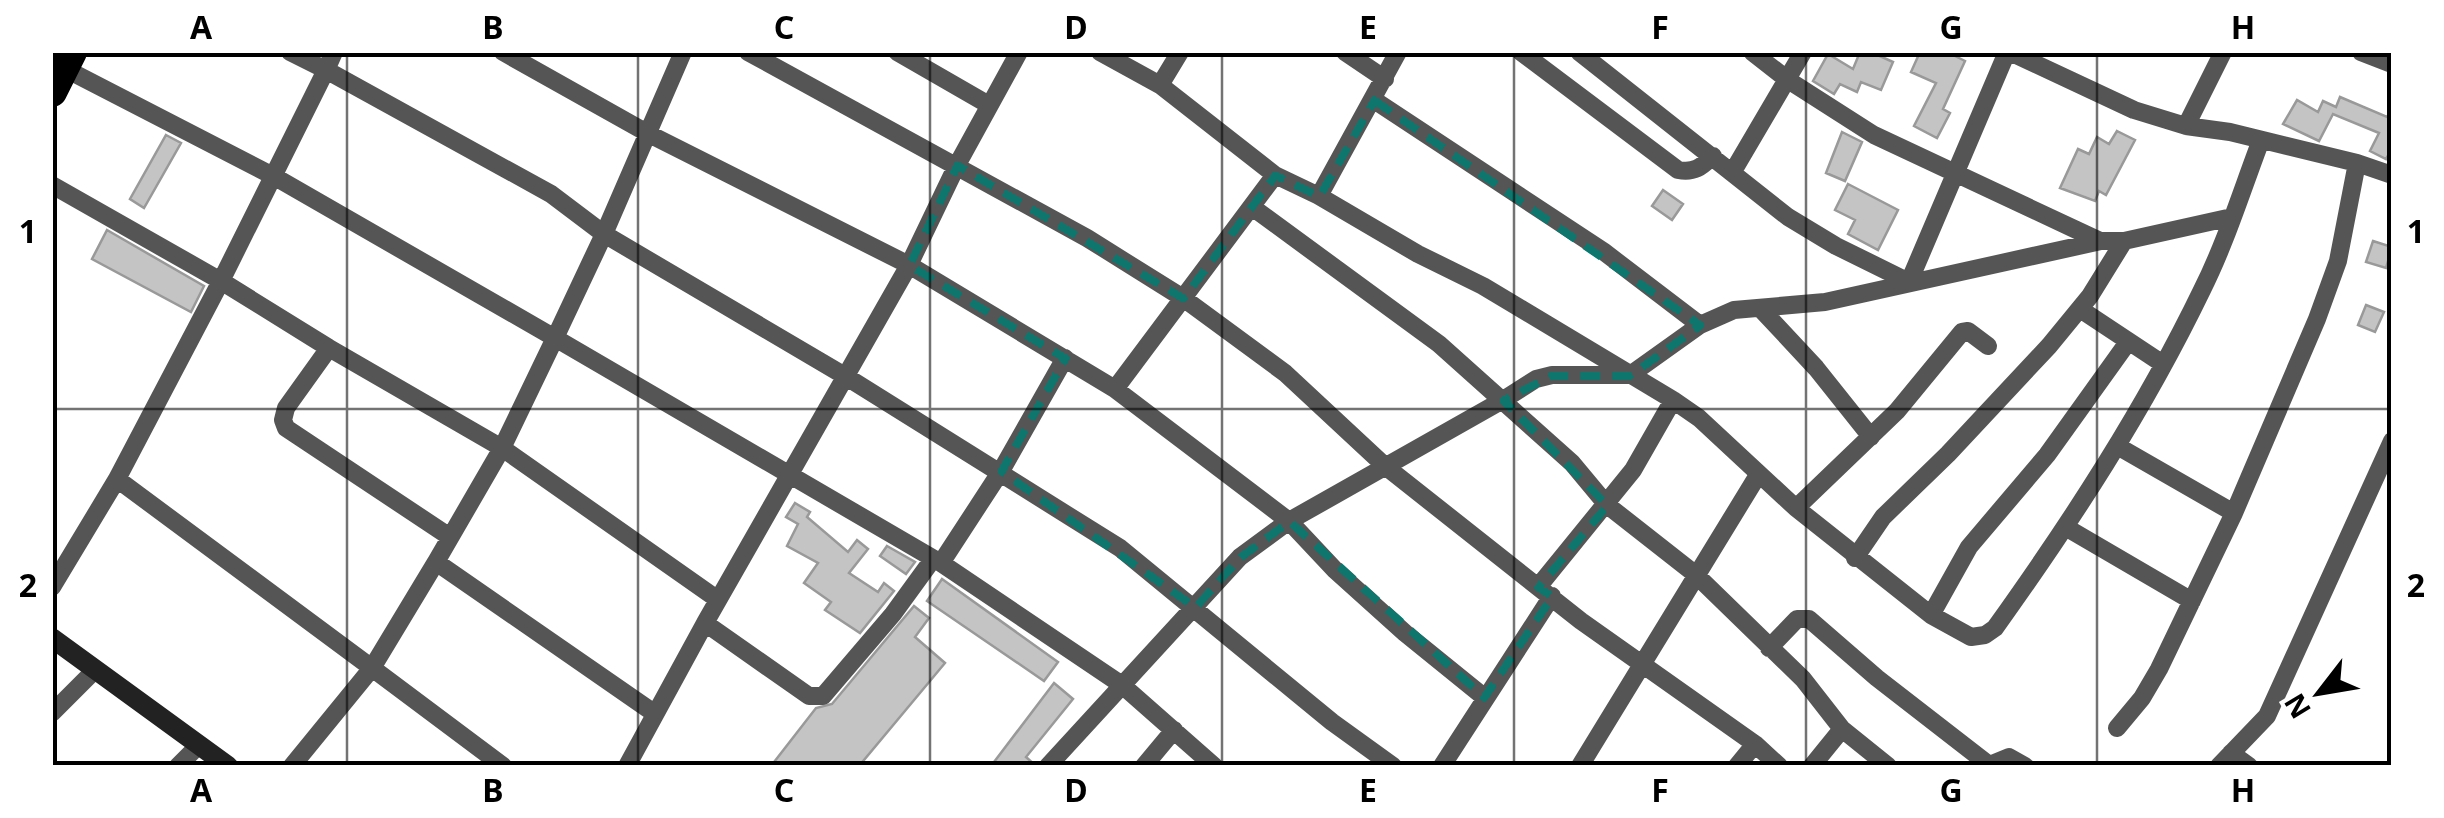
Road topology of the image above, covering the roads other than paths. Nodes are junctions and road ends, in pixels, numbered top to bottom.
1 (290, 52) edge
2 (502, 52) edge
3 (683, 52) edge
4 (748, 52) edge
5 (897, 52) edge
6 (1018, 52) edge
7 (1100, 52) edge
8 (1180, 52) edge
9 (1345, 52) edge
10 (1398, 52) edge
11 (1579, 52) edge
12 (1752, 52) edge
13 (1802, 52) edge
14 (2009, 52) edge
15 (2222, 52) edge
16 (2361, 52) edge
17 (1524, 54) edge
18 (330, 61) edge
19 (2392, 64) edge
20 (60, 69) edge
21 (1385, 79) junction
22 (1788, 80) junction
23 (1160, 85) junction
24 (1374, 100) junction
25 (990, 104) junction
26 (2186, 126) junction
27 (649, 134) junction
28 (2261, 140) junction
29 (1713, 156) junction
30 (2357, 163) junction
31 (958, 165) junction
32 (1732, 173) junction
33 (1956, 173) junction
34 (1275, 175) junction
35 (2392, 176) edge
36 (275, 177) junction
37 (52, 185) edge
38 (1319, 196) junction
39 (1252, 207) junction
40 (2232, 217) junction
41 (604, 234) junction
42 (2101, 241) junction
43 (2124, 241) junction
44 (909, 265) junction
45 (221, 281) junction
46 (1909, 282) junction
47 (1183, 298) junction
48 (1760, 308) junction
49 (2080, 308) junction
50 (1700, 325) junction
51 (556, 338) junction
52 (2128, 342) junction
53 (1988, 346) dead end
54 (329, 348) junction
55 (1065, 358) junction
56 (2163, 364) junction
57 (1630, 375) junction
58 (845, 376) junction
59 (1115, 389) junction
60 (1504, 400) junction
61 (1674, 400) junction
62 (1870, 437) junction
63 (2392, 442) edge
64 (2118, 447) junction
65 (502, 448) junction
66 (1385, 466) junction
67 (1001, 471) junction
68 (1758, 475) junction
69 (787, 476) junction
70 (117, 479) junction
71 (1608, 505) junction
72 (1796, 508) junction
73 (2234, 513) junction
74 (1288, 521) junction
75 (2067, 528) junction
76 (450, 537) junction
77 (1855, 558) junction
78 (937, 561) junction
79 (436, 562) junction
80 (1695, 574) junction
81 (52, 587) edge
82 (1545, 592) junction
83 (717, 599) junction
84 (2192, 601) junction
85 (1195, 607) junction
86 (1931, 615) junction
87 (705, 623) junction
88 (52, 638) edge
89 (1769, 648) junction
90 (1641, 662) junction
91 (372, 668) junction
92 (95, 670) junction
93 (1122, 685) junction
94 (1484, 697) junction
95 (52, 713) edge
96 (654, 713) junction
97 (2117, 728) dead end
98 (1842, 729) junction
99 (1174, 730) junction
100 (1755, 744) junction
101 (200, 745) junction
102 (2225, 759) edge
103 (1987, 764) edge
104 (178, 766) edge
105 (228, 766) edge
106 (292, 766) edge
107 (503, 766) edge
108 (627, 766) edge
109 (1048, 766) edge
110 (1144, 766) edge
111 (1214, 766) edge
112 (1393, 766) edge
113 (1442, 766) edge
114 (1580, 766) edge
115 (1737, 766) edge
116 (1778, 766) edge
117 (1812, 766) edge
118 (1888, 766) edge
119 (2024, 766) edge
120 (2248, 766) edge

1 - 18 street
2 - 27 street
3 - 27 street
4 - 31 street
5 - 25 street
6 - 25 street
7 - 23 street
8 - 23 street
9 - 21 street
10 - 21 street
11 - 29 street
12 - 22 street
13 - 22 street
14 - 26 street
14 - 33 street
15 - 26 street
16 - 19 street
17 - 29 street
18 - 36 street
18 - 41 street
20 - 36 street
21 - 24 street
22 - 32 street
22 - 33 street
23 - 34 street
24 - 38 street
24 - 50 street
25 - 31 street
26 - 28 street
27 - 41 street
27 - 44 street
28 - 30 street
28 - 40 street
29 - 32 street
30 - 35 street
30 - 73 street
31 - 44 street
31 - 47 street
32 - 46 street
33 - 42 street
33 - 46 street
34 - 38 street
34 - 39 street
36 - 45 street
36 - 51 street
37 - 45 street
38 - 57 street
39 - 47 street
39 - 60 street
40 - 43 street
40 - 56 street
41 - 51 street
41 - 58 street
42 - 43 street
42 - 46 street
43 - 49 street
44 - 55 street
44 - 58 street
45 - 54 street
45 - 70 street
46 - 48 street
47 - 59 street
47 - 66 street
48 - 50 street
48 - 62 street
49 - 52 street
49 - 77 street
50 - 57 street
51 - 65 street
51 - 69 street
52 - 56 street
52 - 86 street
53 - 62 street
54 - 65 street
54 - 76 street
55 - 59 street
55 - 67 street
56 - 64 street
57 - 60 street
57 - 61 street
58 - 67 street
58 - 69 street
59 - 74 street
60 - 66 street
60 - 71 street
61 - 68 street
61 - 71 street
62 - 72 street
63 - 102 street
64 - 73 street
64 - 75 street
65 - 76 street
65 - 83 street
66 - 74 street
66 - 82 street
67 - 78 street
67 - 85 street
68 - 72 street
68 - 80 street
69 - 78 street
69 - 83 street
70 - 81 street
70 - 91 street
71 - 80 street
71 - 82 street
72 - 77 street
73 - 84 street
74 - 85 street
74 - 94 street
75 - 84 street
75 - 86 street
76 - 79 street
77 - 86 street
78 - 87 street
78 - 93 street
79 - 91 street
79 - 96 street
80 - 89 street
80 - 90 street
82 - 90 street
82 - 94 street
83 - 87 street
84 - 97 street
85 - 93 street
85 - 112 street
87 - 96 street
88 - 92 street
89 - 98 street
89 - 103 street
90 - 100 street
90 - 114 street
91 - 106 street
91 - 107 street
92 - 95 street
92 - 101 street
93 - 99 street
93 - 109 street
94 - 113 street
96 - 108 street
98 - 117 street
98 - 118 street
99 - 110 street
99 - 111 street
100 - 115 street
100 - 116 street
101 - 104 street
101 - 105 street
102 - 120 street
103 - 119 street

